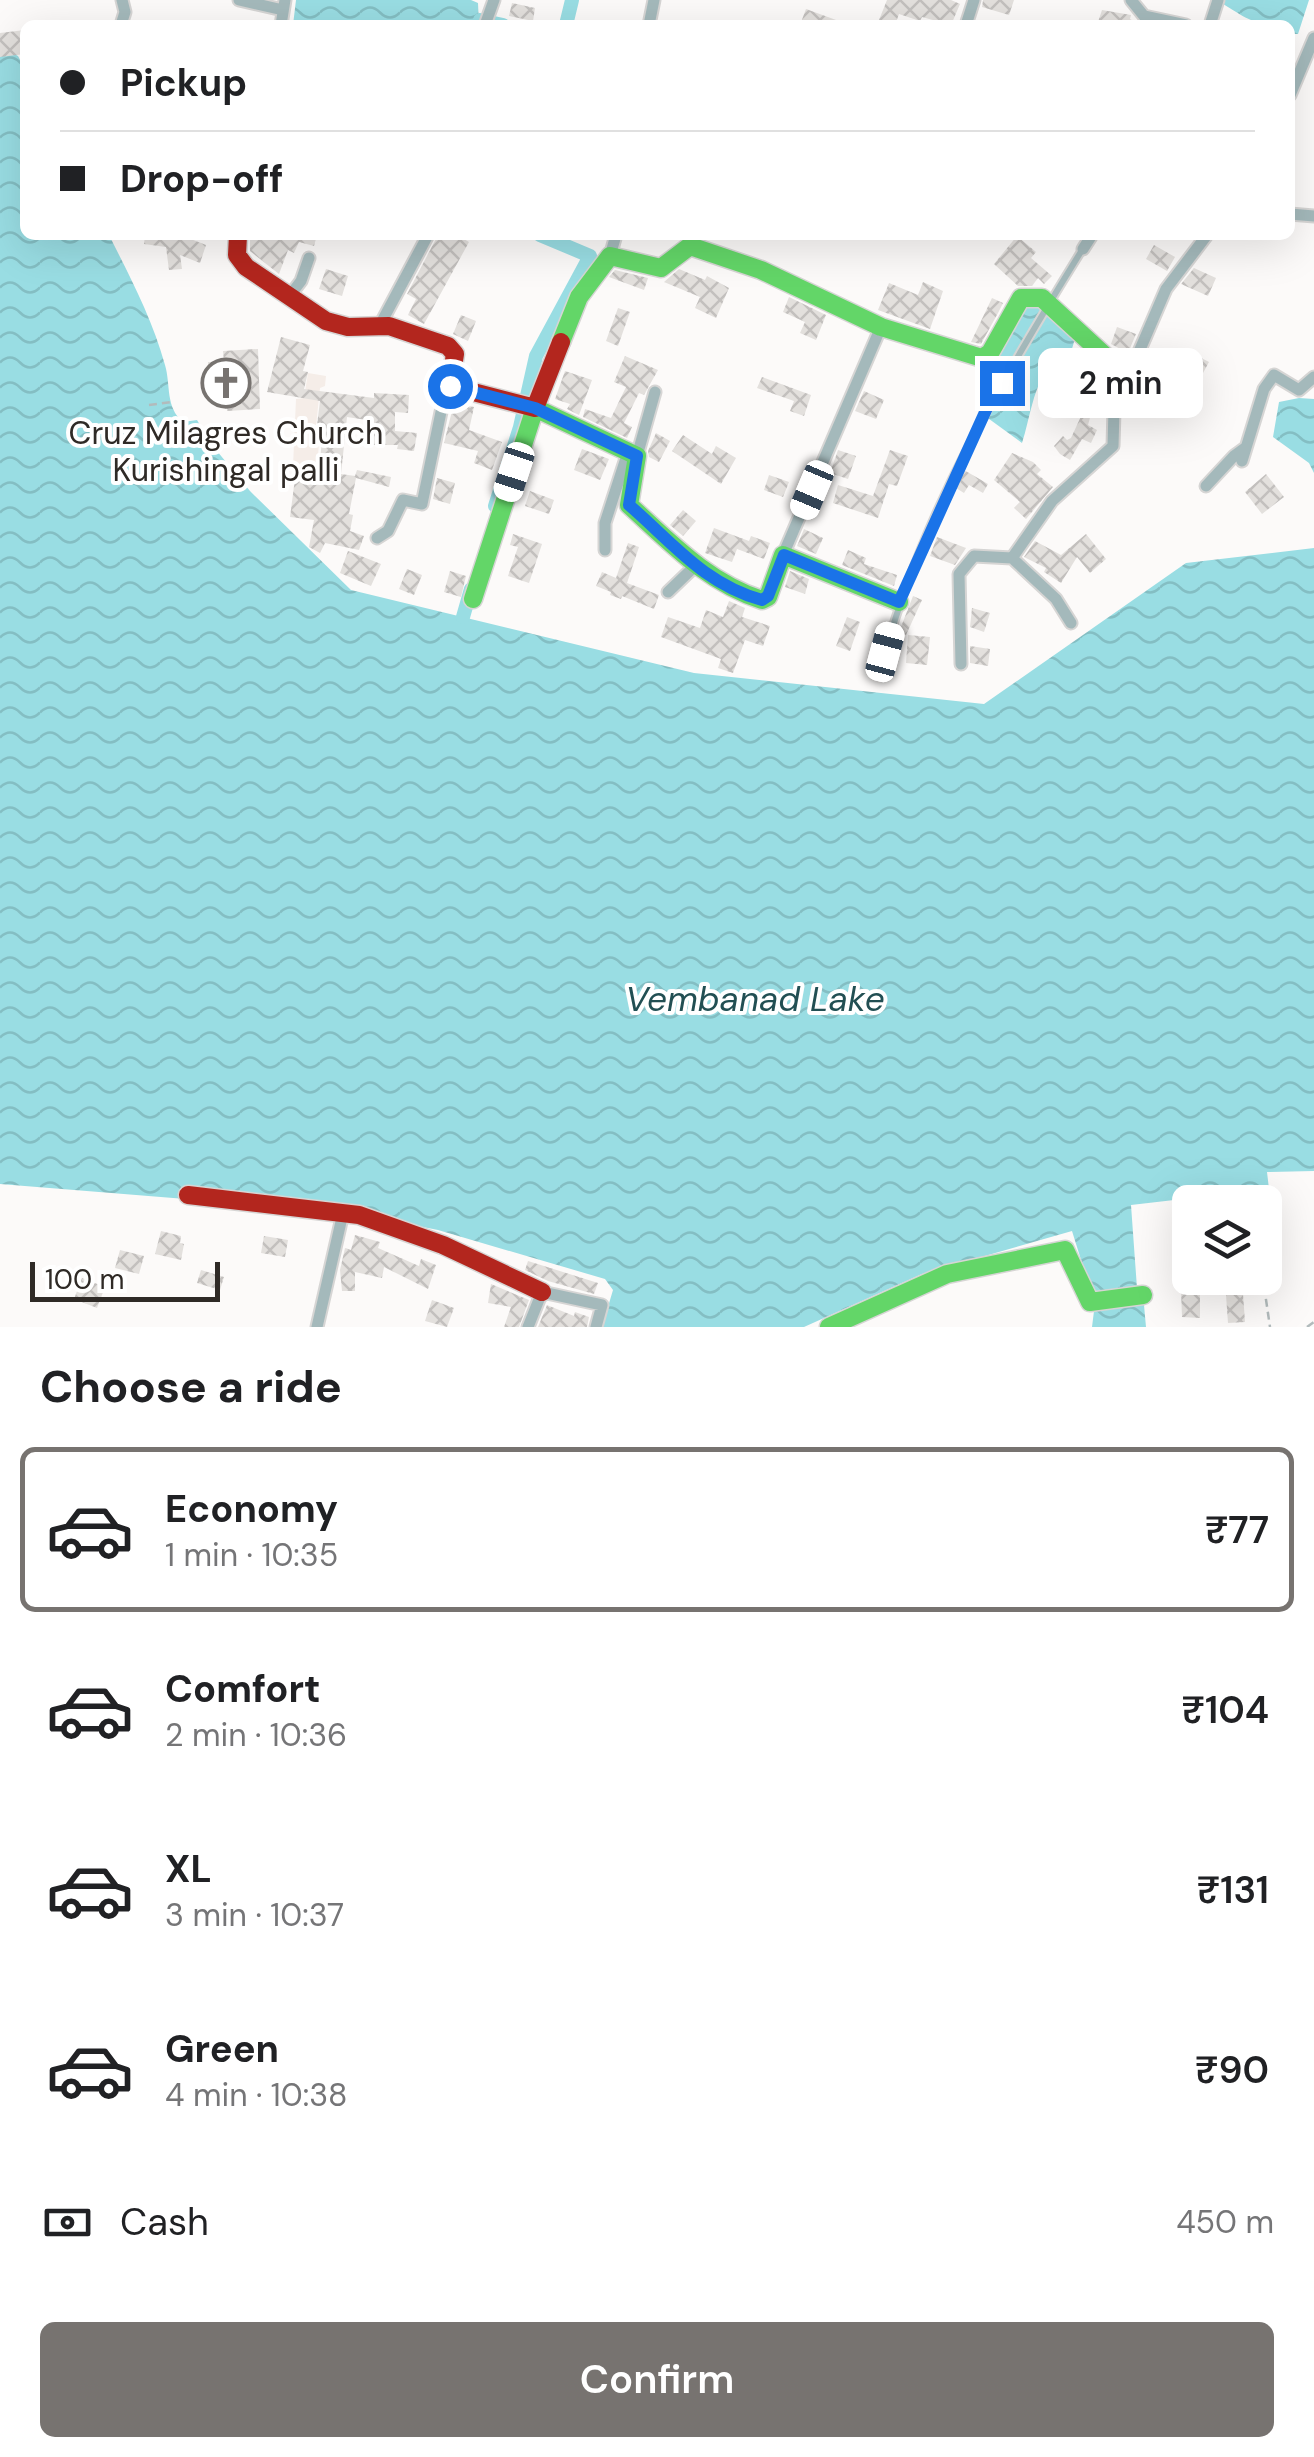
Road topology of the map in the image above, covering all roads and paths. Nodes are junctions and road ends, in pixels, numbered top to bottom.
1 (238, 0) edge
2 (1131, 0) edge
3 (284, 5) edge
4 (1163, 20) edge
5 (1314, 40) edge
6 (1295, 84) edge
7 (238, 240) edge
8 (425, 240) edge
9 (615, 240) edge
10 (1089, 240) edge
11 (1203, 240) edge
12 (1083, 249) joint
13 (610, 256) junction
14 (309, 258) dead end
15 (290, 294) junction
16 (1050, 302) junction
17 (380, 325) junction
18 (881, 327) junction
19 (1128, 377) junction
20 (1314, 377) edge
21 (450, 386) junction
22 (656, 392) dead end
23 (171, 402) dead end
24 (148, 405) dead end
25 (529, 406) junction
26 (632, 454) junction
27 (1206, 486) dead end
28 (378, 538) dead end
29 (605, 550) dead end
30 (784, 555) junction
31 (1012, 558) junction
32 (694, 567) junction
33 (668, 592) dead end
34 (472, 600) dead end
35 (899, 602) junction
36 (1071, 622) dead end
37 (885, 652) dead end
38 (961, 664) dead end
39 (188, 1195) dead end
40 (342, 1214) junction
41 (542, 1292) junction
42 (1143, 1295) dead end
43 (1265, 1295) edge
44 (1314, 1322) edge
45 (317, 1327) edge
46 (528, 1327) edge
47 (596, 1327) edge
48 (828, 1327) edge
49 (1270, 1327) edge
50 (1307, 1327) edge

1 - 3 street
2 - 4 street
5 - 6 street
7 - 15 street
8 - 17 street
9 - 13 street
10 - 12 street
11 - 19 street
12 - 16 lane
13 - 18 street
13 - 25 street
14 - 15 street
15 - 17 street
16 - 18 street
16 - 19 street
16 - 35 lane
17 - 21 street
18 - 30 street
19 - 31 street
20 - 27 street
21 - 25 street
21 - 28 street
22 - 26 street
23 - 24 path
25 - 26 street
25 - 34 street
26 - 29 street
26 - 32 street
30 - 32 street
30 - 35 street
31 - 36 street
31 - 38 street
32 - 33 street
35 - 37 lane
39 - 40 street
40 - 41 street
40 - 45 street
41 - 46 street
41 - 47 street
42 - 48 street
43 - 49 path
44 - 50 path

